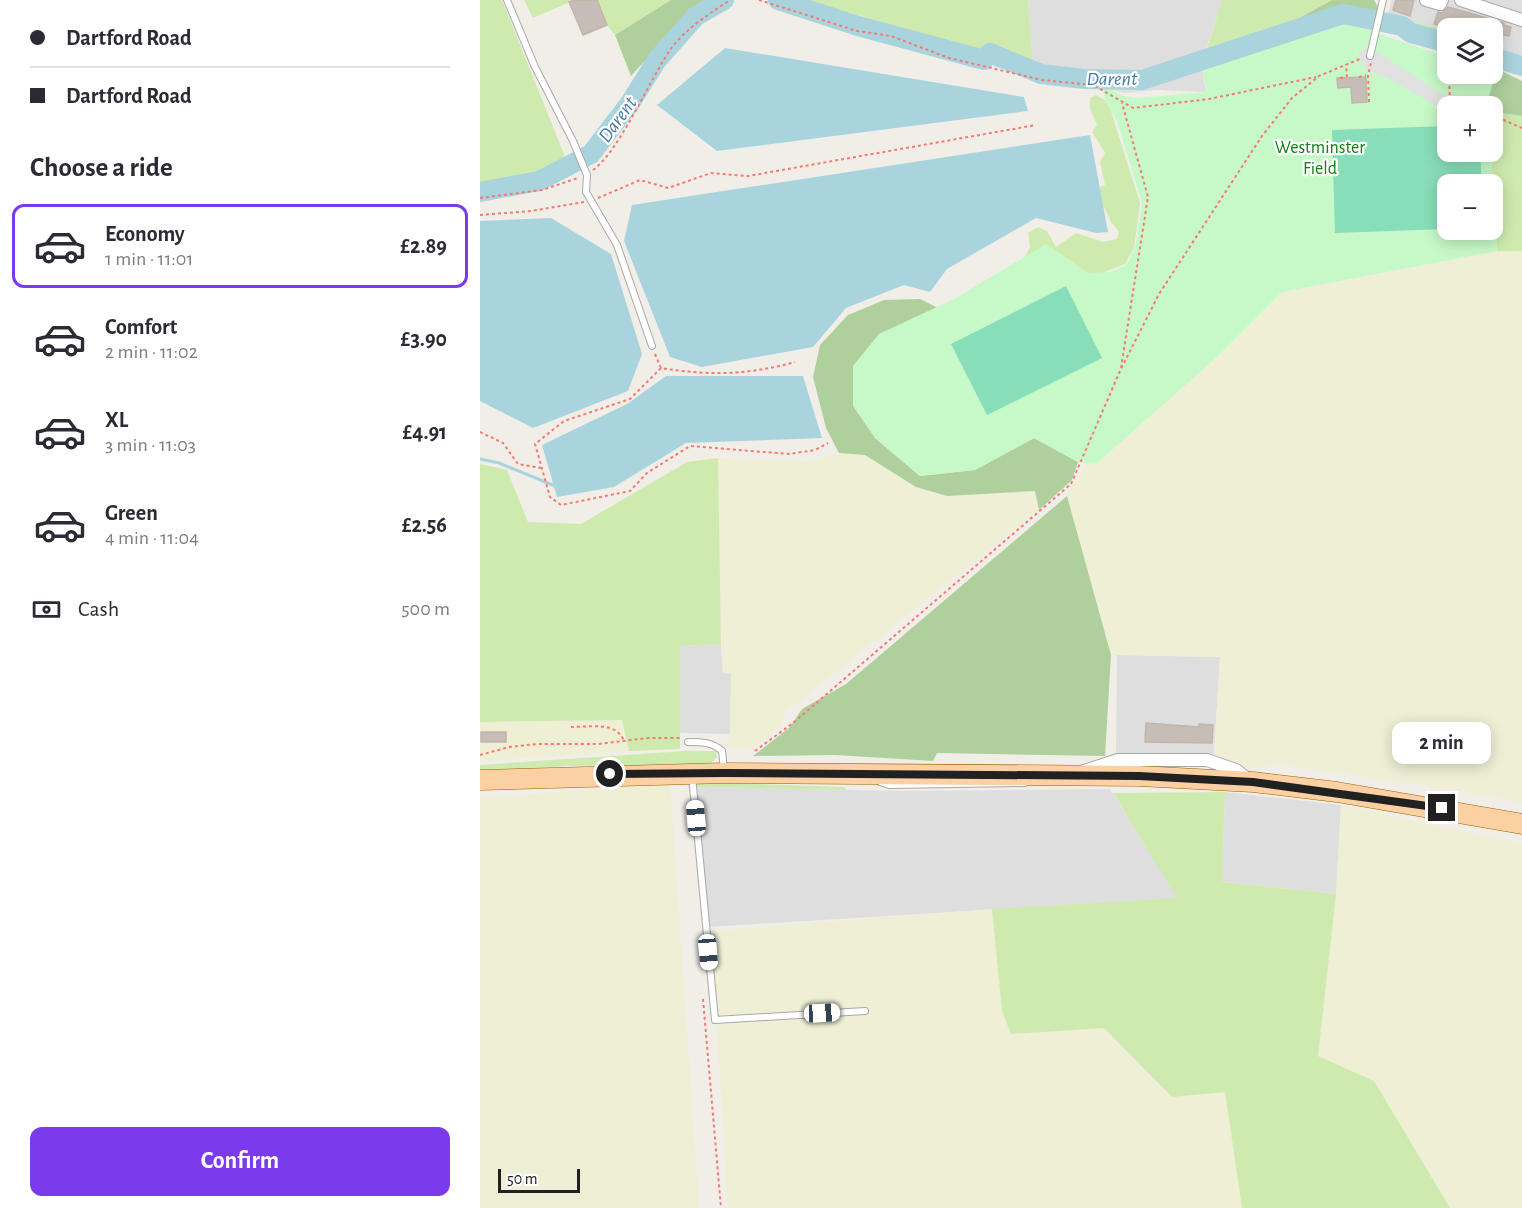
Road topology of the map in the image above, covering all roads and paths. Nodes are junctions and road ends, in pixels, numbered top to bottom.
1 (507, 0) edge
2 (730, 0) edge
3 (759, 0) edge
4 (1383, 0) edge
5 (1426, 0) edge
6 (1442, 0) edge
7 (1461, 0) edge
8 (1522, 20) edge
9 (1371, 56) junction
10 (1346, 64) junction
11 (1368, 75) junction
12 (1319, 76) junction
13 (1359, 77) dead end
14 (1340, 78) dead end
15 (1122, 102) junction
16 (1369, 102) dead end
17 (1503, 120) edge
18 (1036, 125) dead end
19 (1522, 129) edge
20 (586, 174) junction
21 (480, 198) edge
22 (592, 201) junction
23 (480, 215) edge
24 (652, 346) joint
25 (795, 362) dead end
26 (661, 368) junction
27 (1120, 370) junction
28 (480, 432) edge
29 (828, 443) dead end
30 (543, 468) junction
31 (571, 727) dead end
32 (624, 741) junction
33 (688, 742) joint
34 (755, 751) dead end
35 (480, 755) edge
36 (691, 773) junction
37 (724, 773) junction
38 (480, 780) edge
39 (1522, 824) edge
40 (703, 997) dead end
41 (865, 1011) dead end
42 (721, 1208) edge

1 - 20 lane
2 - 20 path
3 - 15 path
4 - 9 lane
5 - 6 street
7 - 8 street
9 - 10 path
9 - 11 path
10 - 12 path
10 - 14 path
11 - 13 path
11 - 16 path
12 - 15 path
12 - 27 path
15 - 27 path
17 - 19 path
18 - 22 path
20 - 21 path
20 - 22 lane
22 - 23 path
22 - 24 lane
24 - 26 path
25 - 26 path
26 - 30 path
27 - 34 path
28 - 30 path
29 - 30 path
31 - 32 path
32 - 33 path
32 - 35 path
33 - 37 lane
36 - 37 main road
36 - 38 main road
36 - 41 lane
37 - 39 main road
40 - 42 path

